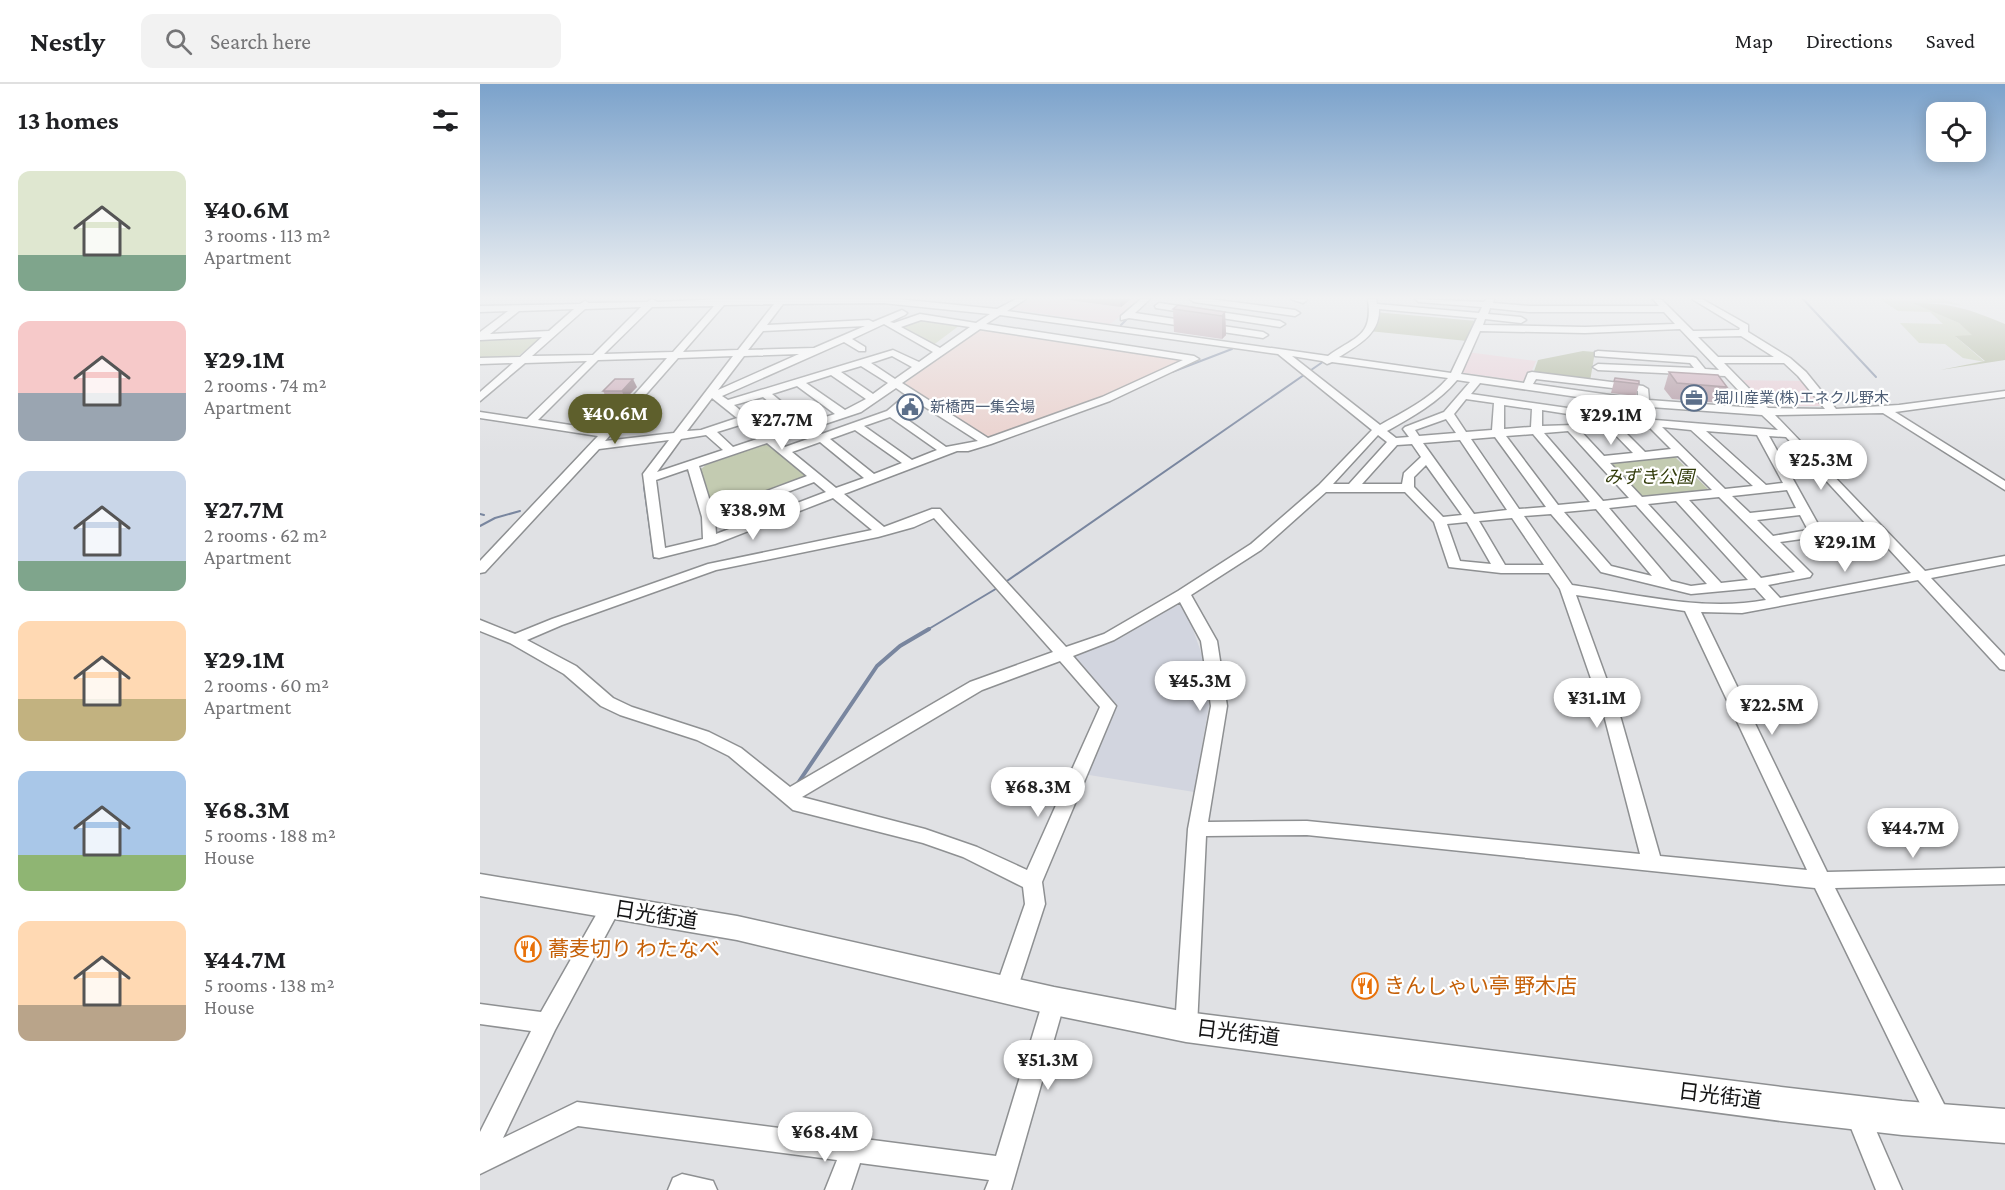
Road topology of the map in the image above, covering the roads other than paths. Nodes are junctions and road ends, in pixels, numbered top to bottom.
1 (533, 351) edge
2 (603, 351) edge
3 (679, 351) edge
4 (814, 351) joint
5 (937, 351) edge
6 (1142, 351) edge
7 (1268, 351) edge
8 (1342, 351) edge
9 (1467, 351) edge
10 (1597, 351) edge
11 (1706, 351) edge
12 (1772, 351) edge
13 (940, 352) joint
14 (741, 353) junction
15 (1282, 353) junction
16 (1598, 354) junction
17 (675, 355) junction
18 (596, 357) junction
19 (1330, 358) junction
20 (523, 360) junction
21 (1715, 360) junction
22 (1787, 360) junction
23 (480, 361) edge
24 (862, 362) junction
25 (920, 367) junction
26 (1598, 367) junction
27 (832, 371) junction
28 (1702, 372) junction
29 (1728, 373) junction
30 (1455, 376) junction
31 (1316, 379) junction
32 (1477, 380) junction
33 (798, 382) junction
34 (1594, 383) junction
35 (896, 384) junction
36 (1527, 387) junction
37 (764, 393) junction
38 (2005, 394) edge
39 (712, 395) junction
40 (913, 395) junction
41 (1465, 396) junction
42 (480, 398) edge
43 (874, 400) junction
44 (1499, 401) junction
45 (1644, 403) junction
46 (728, 404) junction
47 (1537, 407) junction
48 (1884, 409) junction
49 (1832, 411) junction
50 (1765, 412) junction
51 (891, 413) junction
52 (843, 414) junction
53 (1448, 414) junction
54 (480, 415) edge
55 (1603, 416) junction
56 (746, 419) junction
57 (529, 423) junction
58 (1651, 423) junction
59 (855, 425) junction
60 (806, 427) junction
61 (1695, 427) junction
62 (1379, 428) junction
63 (1536, 430) junction
64 (710, 431) junction
65 (1761, 432) junction
66 (1498, 433) junction
67 (606, 434) junction
68 (1790, 434) junction
69 (678, 436) junction
70 (1462, 436) junction
71 (821, 437) junction
72 (771, 439) junction
73 (1416, 440) junction
74 (987, 442) junction
75 (1394, 442) junction
76 (595, 446) junction
77 (785, 451) junction
78 (945, 451) junction
79 (732, 452) junction
80 (1681, 452) junction
81 (1641, 454) junction
82 (1427, 458) junction
83 (1601, 460) junction
84 (911, 464) junction
85 (693, 465) junction
86 (816, 477) junction
87 (650, 478) junction
88 (873, 478) junction
89 (1791, 486) junction
90 (2005, 486) edge
91 (1323, 488) junction
92 (1408, 488) junction
93 (1351, 489) junction
94 (1763, 489) junction
95 (835, 493) junction
96 (1724, 493) junction
97 (1680, 498) junction
98 (1639, 502) junction
99 (1599, 505) junction
100 (1555, 510) junction
101 (1805, 511) junction
102 (1514, 514) junction
103 (708, 517) junction
104 (1747, 517) junction
105 (1471, 518) junction
106 (1440, 521) junction
107 (882, 532) junction
108 (1771, 540) junction
109 (710, 541) junction
110 (2005, 560) edge
111 (480, 569) edge
112 (1502, 569) junction
113 (1554, 569) junction
114 (1919, 575) junction
115 (1665, 583) junction
116 (1758, 583) junction
117 (1718, 588) junction
118 (1567, 589) junction
119 (1183, 594) junction
120 (1777, 603) junction
121 (1685, 606) junction
122 (480, 625) edge
123 (515, 640) junction
124 (1062, 655) junction
125 (2005, 665) edge
126 (789, 796) junction
127 (1197, 830) junction
128 (1652, 862) junction
129 (2005, 876) edge
130 (1821, 880) junction
131 (1032, 882) junction
132 (480, 885) edge
133 (611, 908) junction
134 (1006, 990) junction
135 (1054, 1001) junction
136 (480, 1014) edge
137 (547, 1023) junction
138 (1186, 1027) junction
139 (1857, 1113) junction
140 (1941, 1122) junction
141 (2005, 1126) edge
142 (853, 1149) junction
143 (480, 1160) edge
144 (1000, 1179) edge
145 (681, 1190) edge
146 (704, 1190) edge
147 (838, 1190) edge
148 (1889, 1190) edge

1 - 20 street
2 - 18 street
3 - 17 street
4 - 14 street
4 - 39 street
5 - 13 street
6 - 74 street
7 - 15 street
8 - 19 street
9 - 30 street
10 - 16 street
11 - 21 street
12 - 22 street
13 - 25 street
14 - 17 street
14 - 39 street
15 - 19 street
15 - 31 street
16 - 26 street
16 - 28 street
17 - 18 street
17 - 67 street
18 - 20 street
18 - 57 street
19 - 30 street
19 - 31 street
20 - 23 street
20 - 42 street
21 - 22 street
21 - 29 street
22 - 49 street
24 - 25 street
24 - 27 street
24 - 35 street
25 - 35 street
26 - 28 street
26 - 34 street
27 - 33 street
27 - 43 street
28 - 29 street
29 - 50 street
30 - 32 street
30 - 62 street
31 - 62 street
32 - 36 street
32 - 41 street
33 - 37 street
33 - 52 street
34 - 36 street
34 - 45 street
35 - 40 street
35 - 43 street
36 - 45 street
37 - 46 street
37 - 60 street
38 - 48 street
39 - 46 street
39 - 69 street
40 - 51 street
40 - 74 street
41 - 44 street
41 - 53 street
43 - 52 street
44 - 47 street
44 - 66 street
45 - 50 street
45 - 58 street
46 - 56 street
47 - 55 street
47 - 63 street
48 - 49 street
48 - 90 street
49 - 50 street
50 - 68 street
51 - 59 street
51 - 78 street
52 - 60 street
53 - 70 street
53 - 73 street
54 - 57 street
55 - 58 street
55 - 81 street
56 - 64 street
56 - 72 street
57 - 67 street
58 - 61 street
58 - 80 street
59 - 71 street
59 - 84 street
60 - 72 street
61 - 65 street
61 - 94 street
62 - 75 street
62 - 91 street
63 - 66 street
63 - 83 street
63 - 99 street
64 - 69 street
64 - 79 street
65 - 68 street
65 - 89 street
66 - 70 street
66 - 100 street
67 - 76 street
68 - 114 street
69 - 76 street
69 - 87 street
70 - 73 street
70 - 102 street
71 - 77 street
71 - 88 street
72 - 77 street
72 - 79 street
73 - 75 street
73 - 82 street
74 - 78 street
75 - 93 street
76 - 111 street
77 - 86 street
78 - 84 street
79 - 85 street
80 - 81 street
80 - 96 street
81 - 83 street
82 - 92 street
82 - 105 street
83 - 98 street
84 - 88 street
85 - 87 street
85 - 103 street
86 - 95 street
86 - 103 street
87 - 109 street
88 - 95 street
89 - 94 street
89 - 101 street
91 - 93 street
91 - 119 street
92 - 93 street
92 - 106 street
94 - 96 street
95 - 107 street
95 - 109 street
96 - 97 street
96 - 104 street
97 - 98 street
97 - 116 street
98 - 99 street
98 - 117 street
99 - 100 street
99 - 115 street
100 - 102 street
100 - 115 street
101 - 104 street
101 - 108 street
102 - 105 street
102 - 113 street
103 - 109 street
104 - 108 street
105 - 106 street
105 - 112 street
106 - 112 street
107 - 123 street
107 - 124 street
108 - 116 street
110 - 114 street
112 - 113 street
113 - 118 street
114 - 120 street
114 - 125 street
115 - 117 street
115 - 121 street
116 - 117 street
116 - 120 street
118 - 121 street
118 - 128 street
119 - 124 street
119 - 127 street
120 - 121 street
121 - 130 street
122 - 123 street
123 - 126 street
124 - 126 street
124 - 131 street
126 - 131 street
127 - 128 street
127 - 138 street
128 - 130 street
129 - 130 street
130 - 140 street
131 - 134 street
132 - 133 highway, 日光街道
133 - 134 highway, 日光街道
133 - 137 street
134 - 135 highway, 日光街道
135 - 138 highway, 日光街道
135 - 144 street
136 - 137 street
137 - 143 street
138 - 139 highway, 日光街道
139 - 140 highway, 日光街道
139 - 148 street
140 - 141 highway, 日光街道
142 - 143 street
142 - 144 street
142 - 147 street
145 - 146 street

